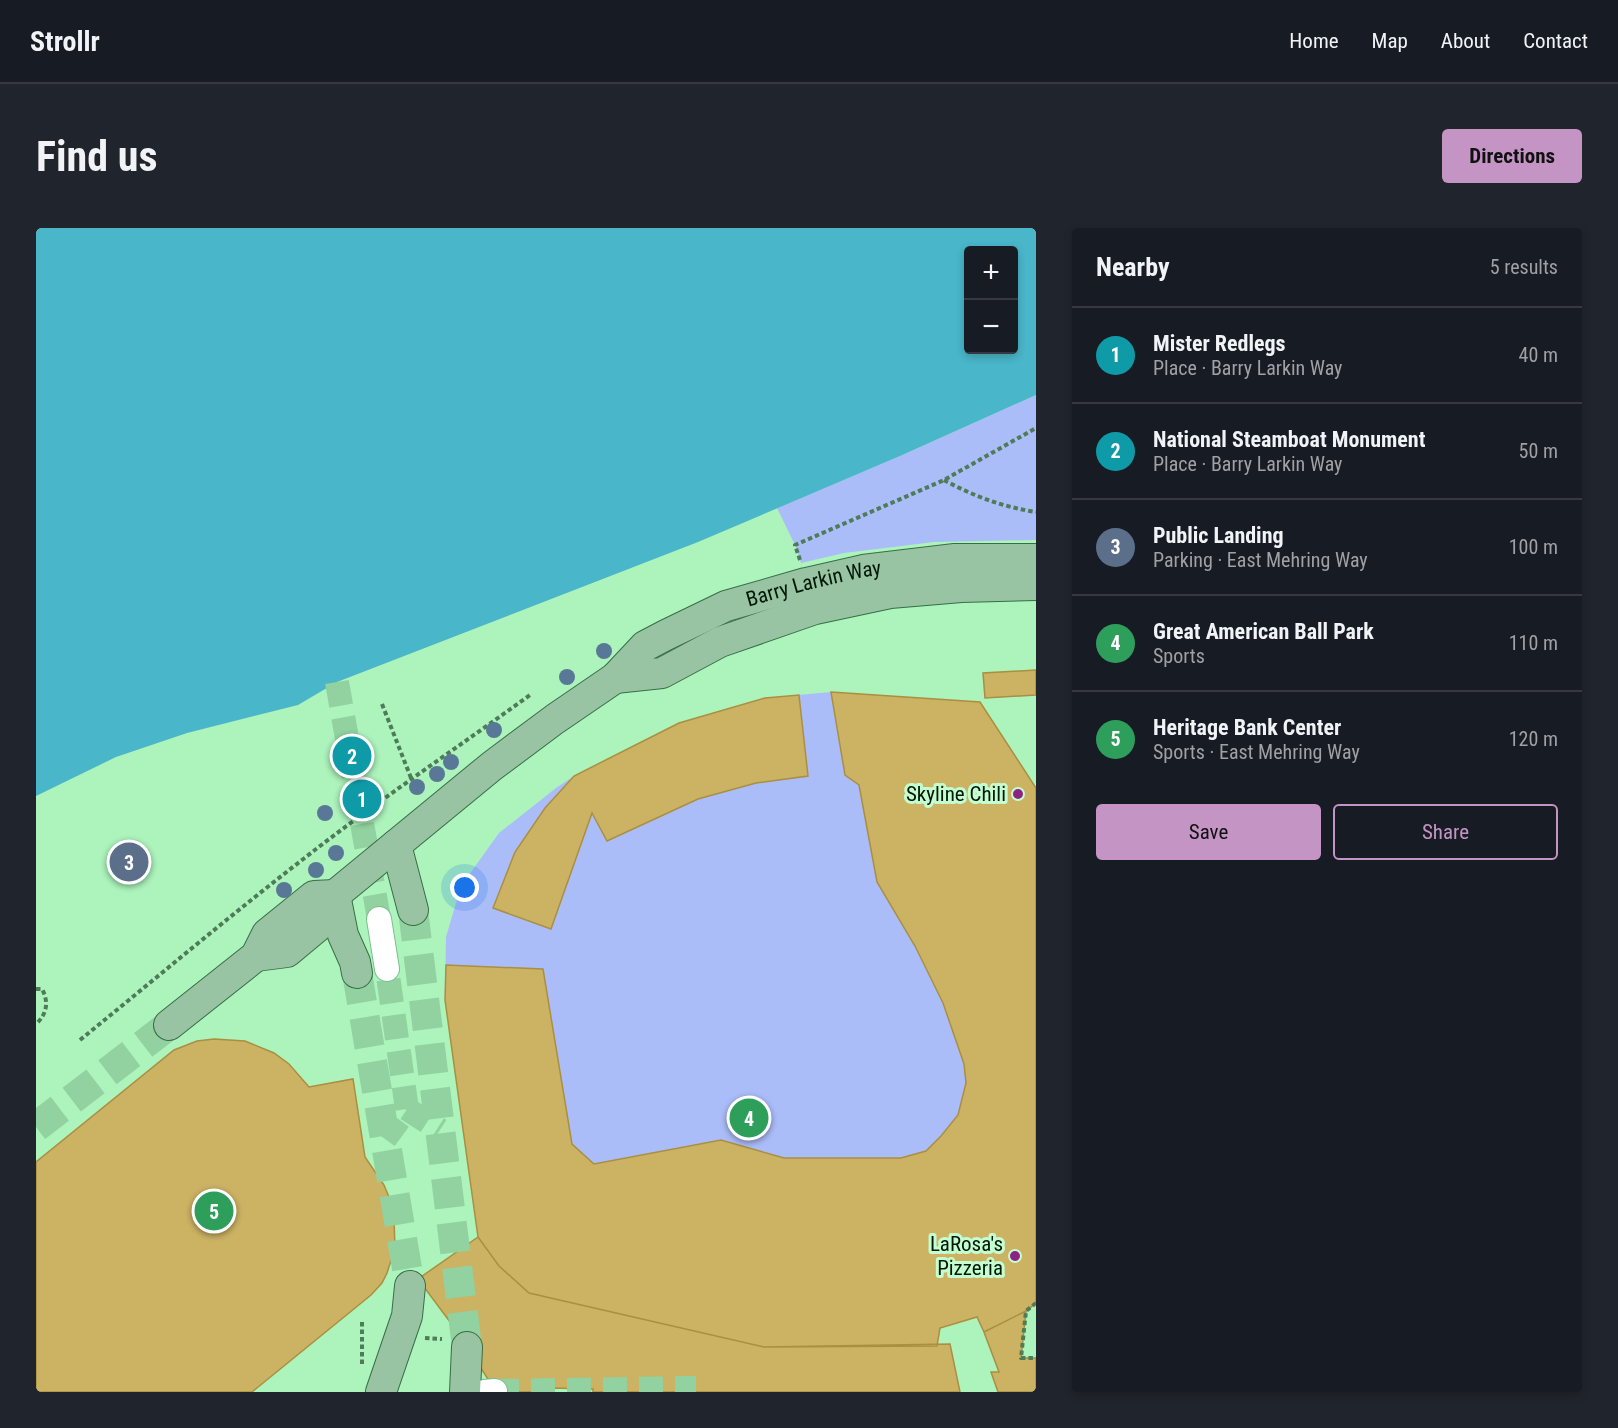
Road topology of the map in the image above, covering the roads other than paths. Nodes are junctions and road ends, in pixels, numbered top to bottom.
1 (1036, 559) edge
2 (1036, 585) edge
3 (615, 678) junction
4 (396, 845) junction
5 (335, 895) junction
6 (413, 910) tunnel mouth
7 (379, 919) tunnel mouth
8 (387, 969) tunnel mouth
9 (357, 974) tunnel mouth
10 (168, 1025) tunnel mouth
11 (410, 1286) tunnel mouth
12 (467, 1347) tunnel mouth
13 (381, 1392) edge
14 (465, 1392) edge

1 - 3 main road, Barry Larkin Way
2 - 3 main road, Barry Larkin Way
3 - 4 main road, Barry Larkin Way
4 - 5 main road, Barry Larkin Way
4 - 6 main road
5 - 9 main road
5 - 10 main road
7 - 8 lane
11 - 13 main road
12 - 14 main road

